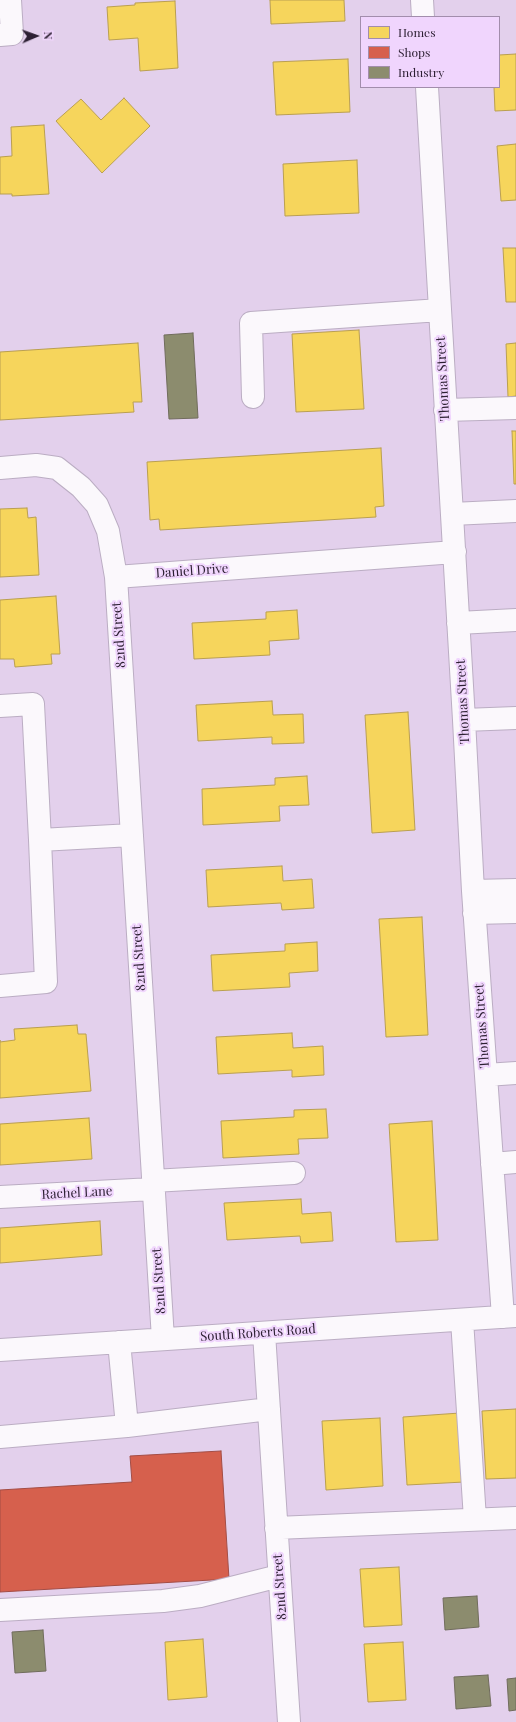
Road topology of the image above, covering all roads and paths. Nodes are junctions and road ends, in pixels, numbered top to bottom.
1 (10, 0) edge
2 (422, 0) edge
3 (423, 16) edge
4 (0, 35) edge
5 (427, 88) edge
6 (440, 310) junction
7 (253, 397) dead end
8 (516, 408) edge
9 (445, 410) junction
10 (0, 468) edge
11 (516, 511) edge
12 (452, 514) junction
13 (455, 552) junction
14 (116, 577) junction
15 (516, 620) edge
16 (458, 623) junction
17 (0, 706) edge
18 (516, 718) edge
19 (464, 720) junction
20 (132, 835) junction
21 (40, 840) junction
22 (516, 890) edge
23 (472, 891) junction
24 (516, 912) edge
25 (474, 913) junction
26 (0, 986) edge
27 (516, 1073) edge
28 (486, 1075) junction
29 (516, 1162) edge
30 (492, 1164) junction
31 (294, 1173) dead end
32 (153, 1185) junction
33 (0, 1197) edge
34 (510, 1317) edge
35 (462, 1320) junction
36 (264, 1333) junction
37 (163, 1339) junction
38 (120, 1342) junction
39 (0, 1350) edge
40 (269, 1409) junction
41 (127, 1426) junction
42 (0, 1437) edge
43 (516, 1518) edge
44 (475, 1519) junction
45 (276, 1528) junction
46 (279, 1576) junction
47 (0, 1610) edge
48 (289, 1722) edge

1 - 4 street
2 - 3 street
5 - 6 street, Thomas Street
6 - 7 street
6 - 9 street, Thomas Street
8 - 9 street
9 - 12 street, Thomas Street
10 - 14 street
11 - 12 street
12 - 13 street, Thomas Street
13 - 14 street, Daniel Drive
13 - 16 street, Thomas Street
14 - 20 street, 82nd Street
15 - 16 street
16 - 19 street, Thomas Street
17 - 21 street
18 - 19 street
19 - 23 street, Thomas Street
20 - 21 street
20 - 32 street, 82nd Street
21 - 26 street
22 - 23 street
23 - 25 street, Thomas Street
24 - 25 street
25 - 28 street, Thomas Street
27 - 28 street
28 - 30 street, Thomas Street
29 - 30 street
30 - 34 street, Thomas Street
31 - 32 street, Rachel Lane
32 - 33 street, Rachel Lane
32 - 37 street, 82nd Street
34 - 35 street, South Roberts Road
35 - 36 street, South Roberts Road
35 - 44 street
36 - 37 street, South Roberts Road
36 - 40 street, 82nd Street
37 - 38 street, South Roberts Road
38 - 39 street, South Roberts Road
38 - 41 street
40 - 41 street
40 - 45 street, 82nd Street
41 - 42 street
43 - 44 street
44 - 45 street
45 - 46 street, 82nd Street
46 - 47 street
46 - 48 street, 82nd Street

